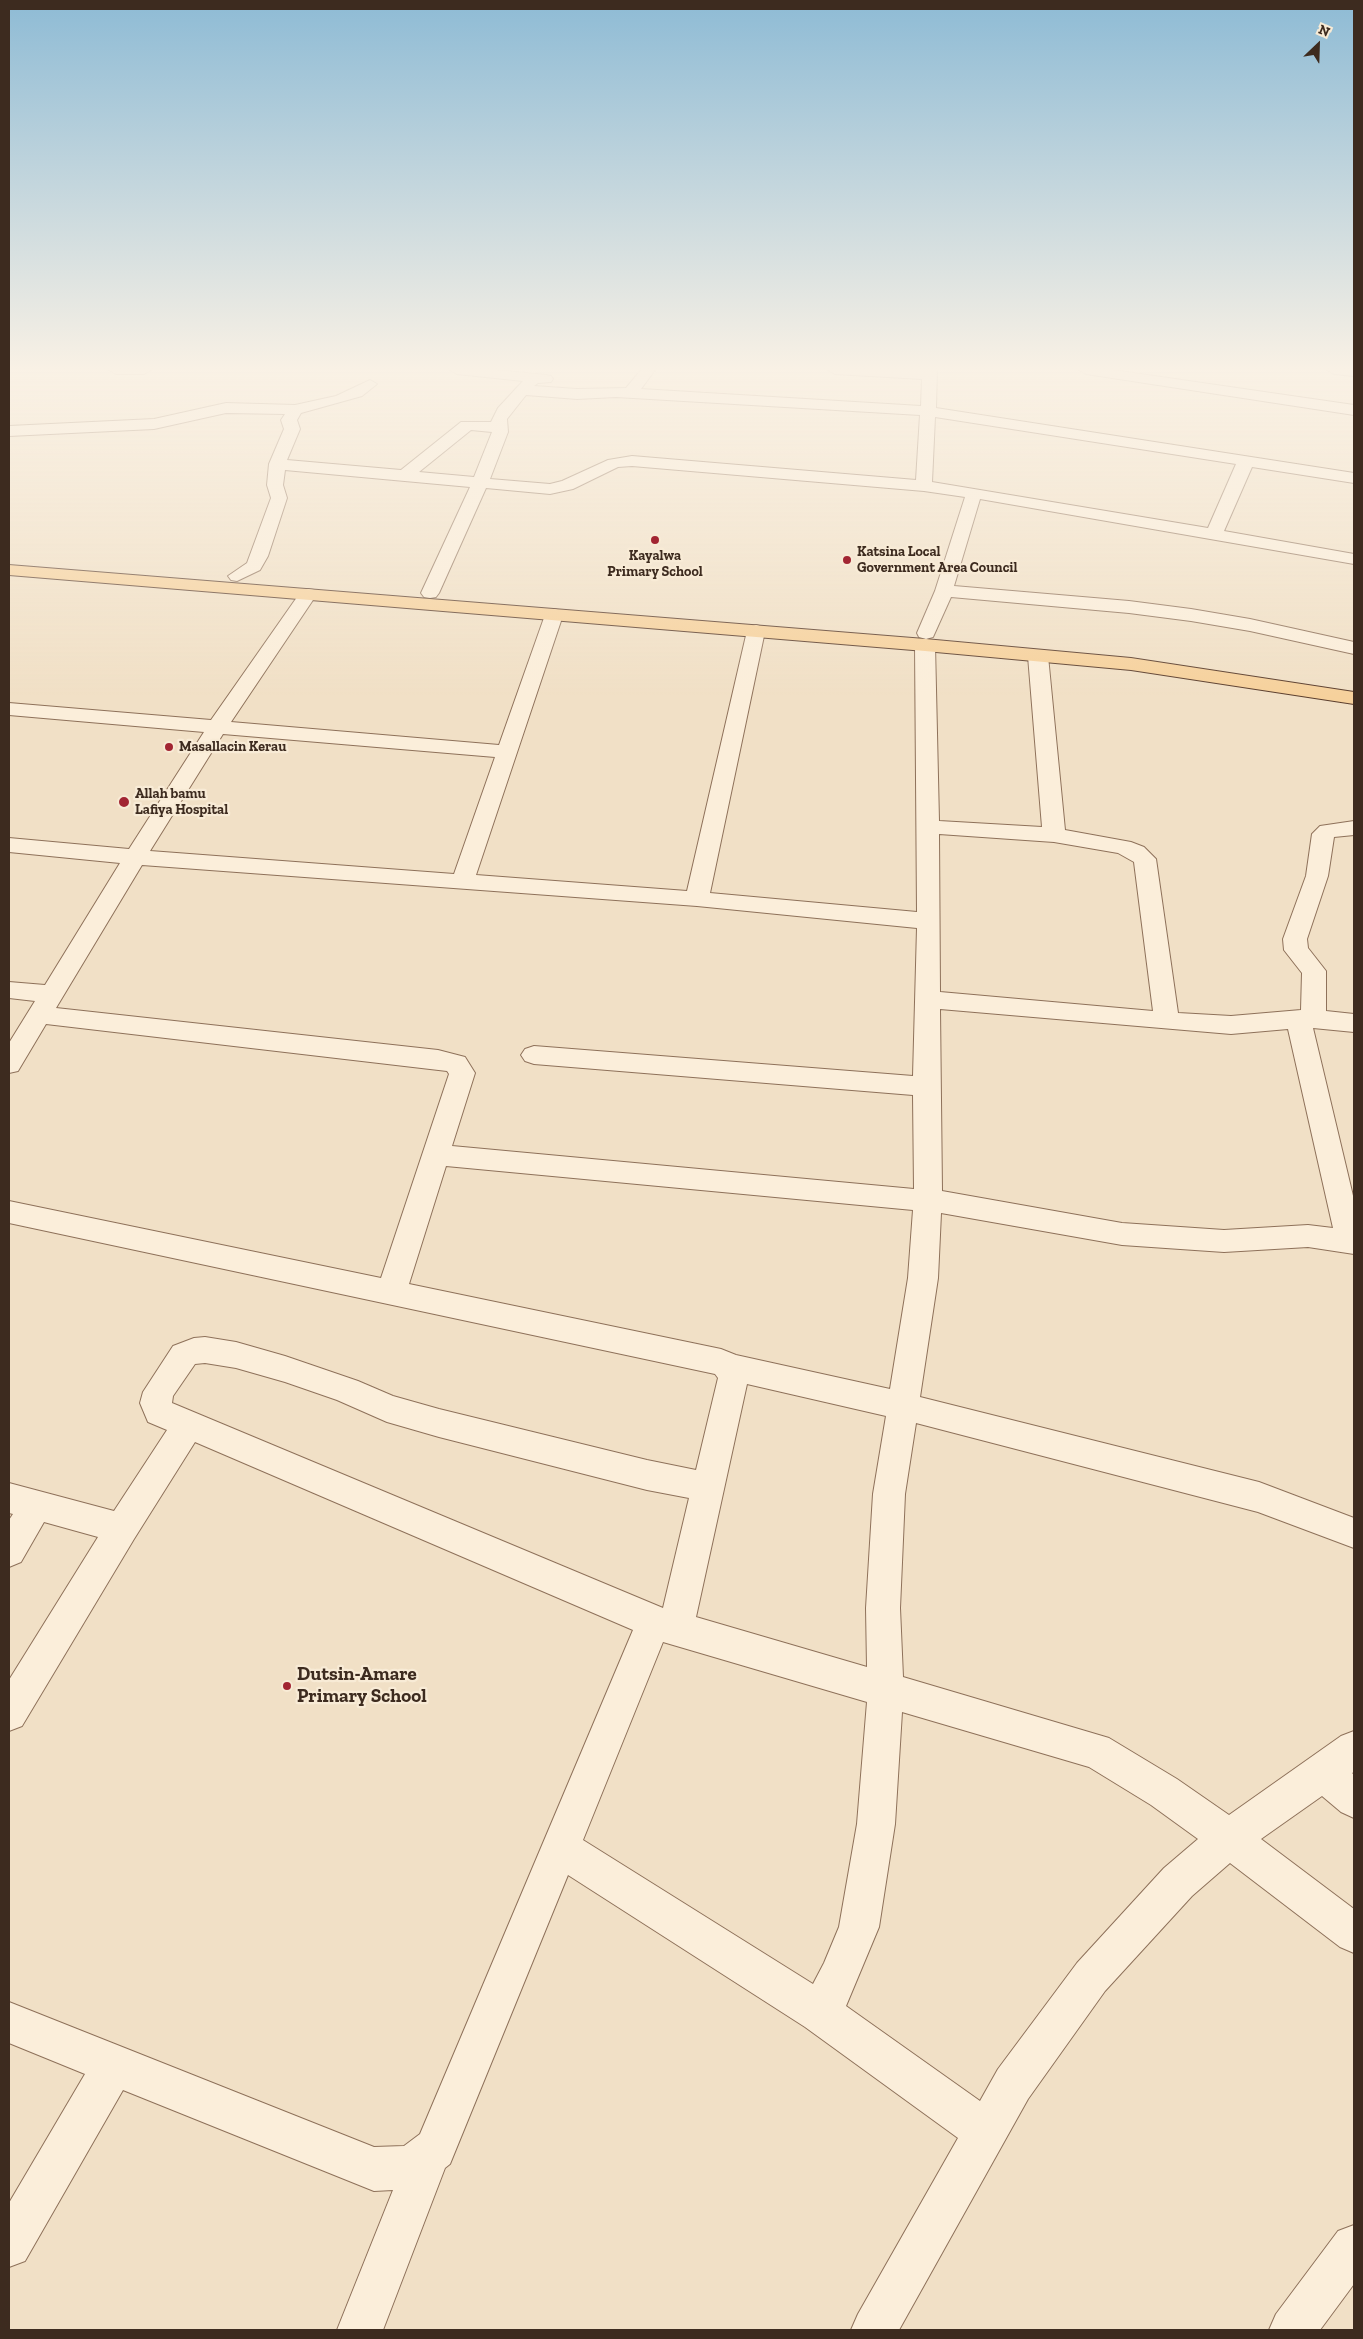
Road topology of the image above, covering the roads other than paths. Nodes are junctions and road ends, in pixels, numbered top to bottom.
1 (276, 479) edge
2 (450, 479) edge
3 (481, 479) edge
4 (579, 479) edge
5 (844, 479) edge
6 (924, 479) edge
7 (1238, 479) edge
8 (480, 482) junction
9 (924, 486) junction
10 (974, 492) junction
11 (1214, 534) junction
12 (1354, 559) edge
13 (9, 560) edge
14 (9, 570) edge
15 (237, 576) junction
16 (430, 592) junction
17 (944, 592) junction
18 (308, 594) junction
19 (554, 616) junction
20 (756, 631) junction
21 (926, 639) junction
22 (1354, 648) edge
23 (1038, 656) junction
24 (1354, 685) edge
25 (1354, 698) edge
26 (9, 709) edge
27 (217, 727) junction
28 (508, 752) junction
29 (928, 827) junction
30 (1354, 828) edge
31 (1054, 835) junction
32 (9, 845) edge
33 (135, 857) junction
34 (463, 881) junction
35 (697, 899) junction
36 (928, 921) junction
37 (9, 990) edge
38 (927, 999) junction
39 (45, 1004) junction
40 (1309, 1018) junction
41 (1167, 1021) junction
42 (1354, 1023) edge
43 (534, 1055) dead end
44 (9, 1064) edge
45 (926, 1087) junction
46 (436, 1155) junction
47 (928, 1200) junction
48 (9, 1212) edge
49 (1352, 1242) edge
50 (391, 1293) junction
51 (730, 1367) junction
52 (903, 1406) junction
53 (189, 1424) junction
54 (708, 1487) junction
55 (22, 1502) edge
56 (122, 1528) junction
57 (1354, 1532) edge
58 (9, 1551) edge
59 (665, 1625) junction
60 (886, 1689) junction
61 (9, 1714) edge
62 (1354, 1749) edge
63 (1323, 1773) junction
64 (1354, 1799) edge
65 (1229, 1838) junction
66 (560, 1848) junction
67 (1354, 1933) edge
68 (820, 2012) junction
69 (9, 2023) edge
70 (114, 2065) junction
71 (986, 2132) junction
72 (430, 2154) junction
73 (9, 2245) edge
74 (1354, 2246) edge
75 (360, 2330) edge
76 (874, 2330) edge
77 (1292, 2330) edge

1 - 15 street
2 - 8 street
3 - 8 street
4 - 8 street
5 - 9 street
6 - 9 street
7 - 11 street
8 - 16 street
9 - 10 street
10 - 11 street
10 - 17 street
11 - 12 street
13 - 15 main road
14 - 18 main road
15 - 16 main road
16 - 21 main road
17 - 21 street
17 - 22 street
18 - 19 main road
18 - 27 street
19 - 20 main road
19 - 28 street
20 - 21 main road
20 - 35 street
21 - 23 main road
21 - 24 main road
21 - 29 street
23 - 25 main road
23 - 31 street
26 - 27 street
27 - 28 street
27 - 33 street
28 - 34 street
29 - 31 street
29 - 36 street
30 - 40 street
31 - 41 street
32 - 33 street
33 - 34 street
33 - 39 street
34 - 35 street
35 - 36 street
36 - 38 street
37 - 39 street
38 - 41 street
38 - 45 street
39 - 44 street
39 - 46 street
40 - 41 street
40 - 42 street
40 - 49 street
43 - 45 street
45 - 47 street
46 - 47 street
46 - 50 street
47 - 49 street
47 - 52 street
48 - 50 street
50 - 51 street
51 - 52 street
51 - 54 street
52 - 57 street
52 - 60 street
53 - 54 street
53 - 56 street
53 - 59 street
54 - 59 street
55 - 56 street
55 - 58 street
56 - 61 street
59 - 60 street
59 - 66 street
60 - 65 street
60 - 68 street
62 - 63 street
63 - 64 street
63 - 65 street
65 - 67 street
65 - 71 street
66 - 68 street
66 - 72 street
68 - 71 street
69 - 70 street
70 - 72 street
70 - 73 street
71 - 76 street
72 - 75 street
74 - 77 street

